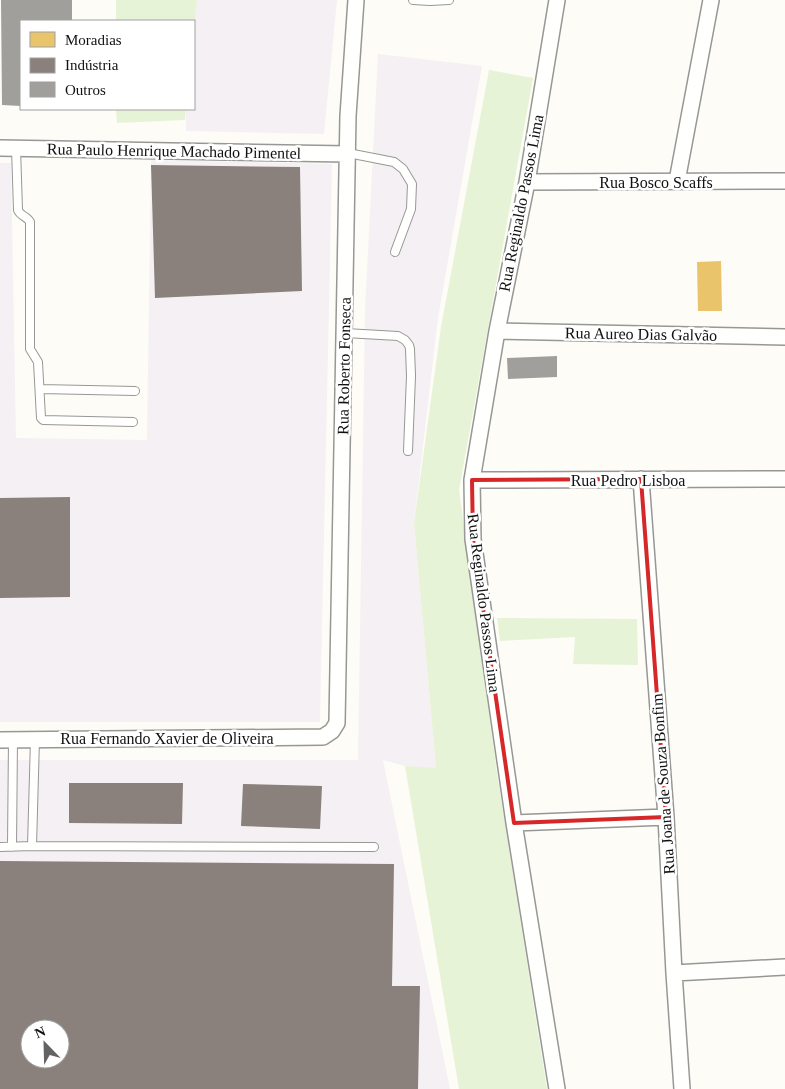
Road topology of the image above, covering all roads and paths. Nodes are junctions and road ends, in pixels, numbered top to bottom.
1 (356, 0) edge
2 (413, 0) edge
3 (449, 0) edge
4 (556, 0) edge
5 (710, 0) edge
6 (0, 148) edge
7 (16, 148) junction
8 (348, 154) junction
9 (677, 181) junction
10 (785, 181) edge
11 (527, 182) junction
12 (395, 252) dead end
13 (497, 331) junction
14 (344, 333) junction
15 (785, 337) edge
16 (40, 389) junction
17 (136, 391) dead end
18 (133, 422) dead end
19 (408, 451) dead end
20 (641, 479) junction
21 (785, 479) edge
22 (472, 480) junction
23 (332, 731) joint
24 (7, 739) edge
25 (35, 739) junction
26 (666, 818) junction
27 (514, 822) junction
28 (32, 846) junction
29 (0, 847) edge
30 (12, 847) junction
31 (374, 847) dead end
32 (785, 967) edge
33 (674, 973) junction
34 (557, 1089) edge
35 (682, 1089) edge

1 - 8 street, Rua Roberto Fonseca
2 - 3 lane
4 - 11 street, Rua Reginaldo Passos Lima
5 - 9 street
6 - 7 street, Rua Paulo Henrique Machado Pimentel
7 - 8 street, Rua Paulo Henrique Machado Pimentel
7 - 16 lane
8 - 12 lane
8 - 14 street, Rua Roberto Fonseca
9 - 10 street, Rua Bosco Scaffs
9 - 11 street, Rua Bosco Scaffs
11 - 13 street, Rua Reginaldo Passos Lima
13 - 15 street, Rua Aureo Dias Galvão
13 - 22 street, Rua Reginaldo Passos Lima
14 - 19 lane
14 - 23 street, Rua Roberto Fonseca
16 - 17 lane
16 - 18 lane
20 - 21 street, Rua Pedro Lisboa
20 - 22 street, Rua Pedro Lisboa
20 - 26 street, Rua Joana de Souza Bonfim
22 - 27 street, Rua Reginaldo Passos Lima
23 - 25 street, Rua Fernando Xavier de Oliveira
24 - 25 street, Rua Fernando Xavier de Oliveira
24 - 30 lane
25 - 28 lane
26 - 27 street
26 - 33 street, Rua Joana de Souza Bonfim
27 - 34 street, Rua Reginaldo Passos Lima
28 - 30 lane
28 - 31 lane
29 - 30 lane
32 - 33 street
33 - 35 street, Rua Joana de Souza Bonfim

